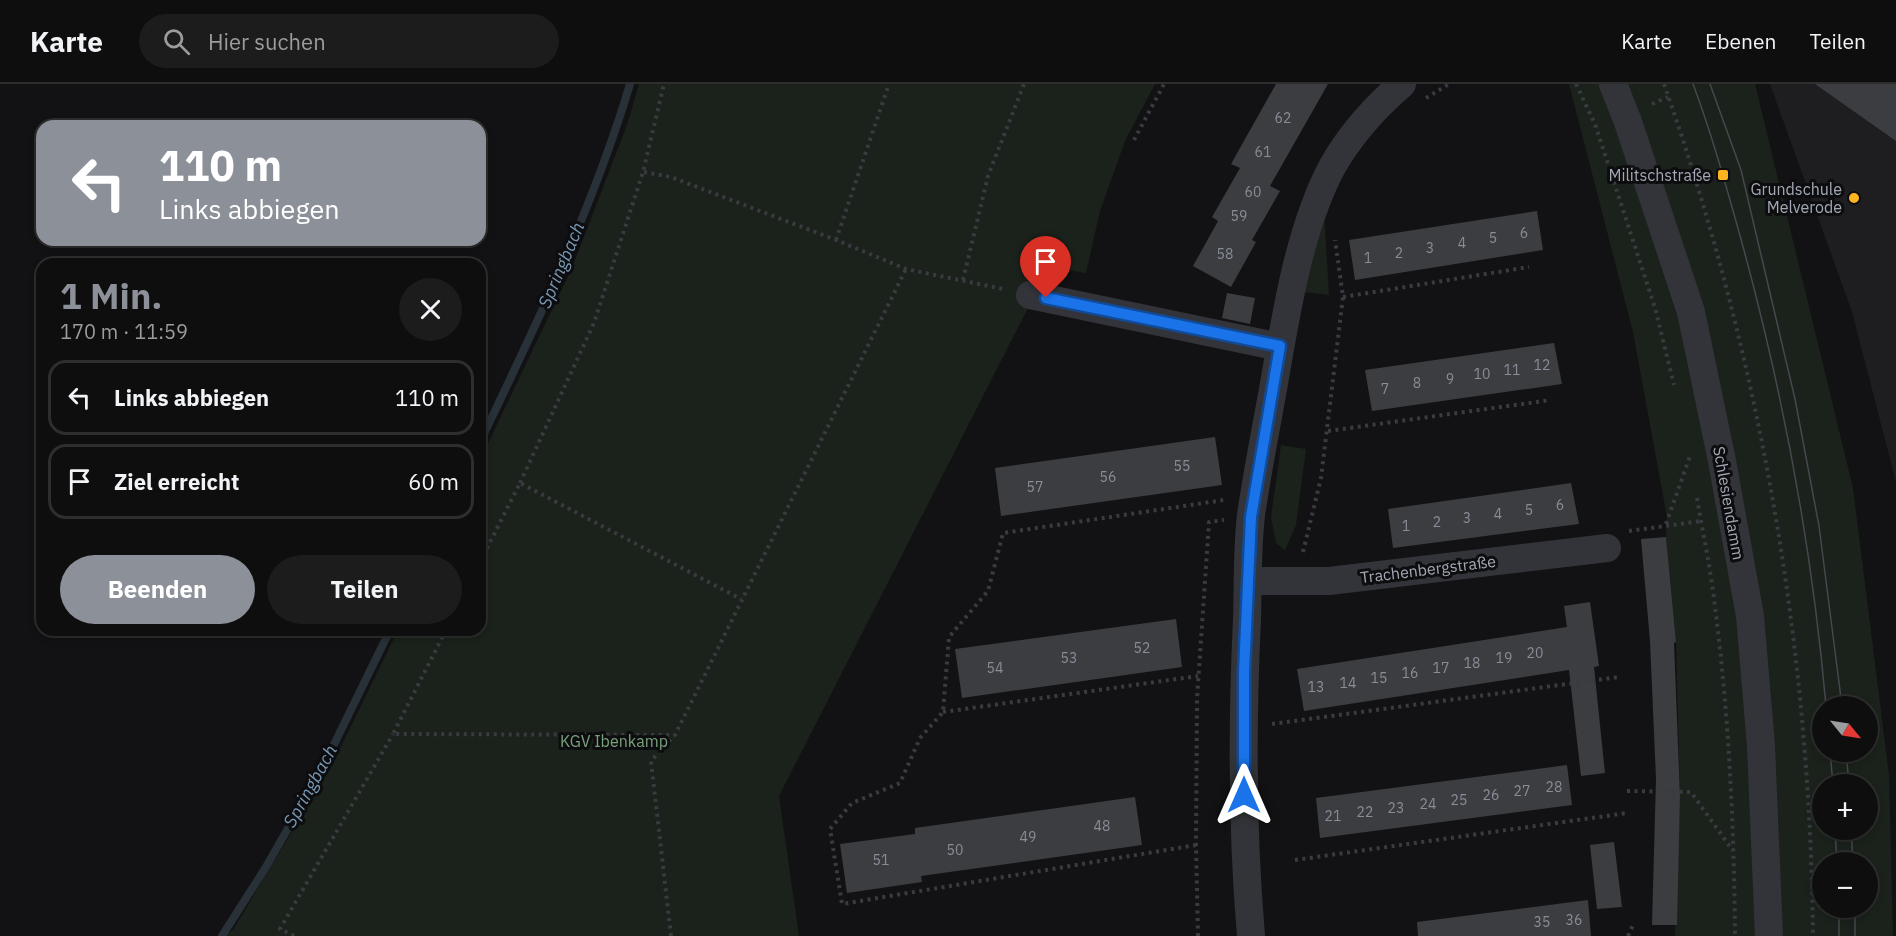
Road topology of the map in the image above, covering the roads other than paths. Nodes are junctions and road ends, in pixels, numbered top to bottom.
1 (1613, 84) edge
2 (1410, 93) edge
3 (1030, 295) road end
4 (1280, 346) junction
5 (1607, 548) road end
6 (1248, 581) junction
7 (1251, 936) edge
8 (1769, 936) edge

1 - 8 street, Schlesiendamm
2 - 4 street
3 - 4 street
4 - 6 street
5 - 6 street, Trachenbergstraße
6 - 7 street

